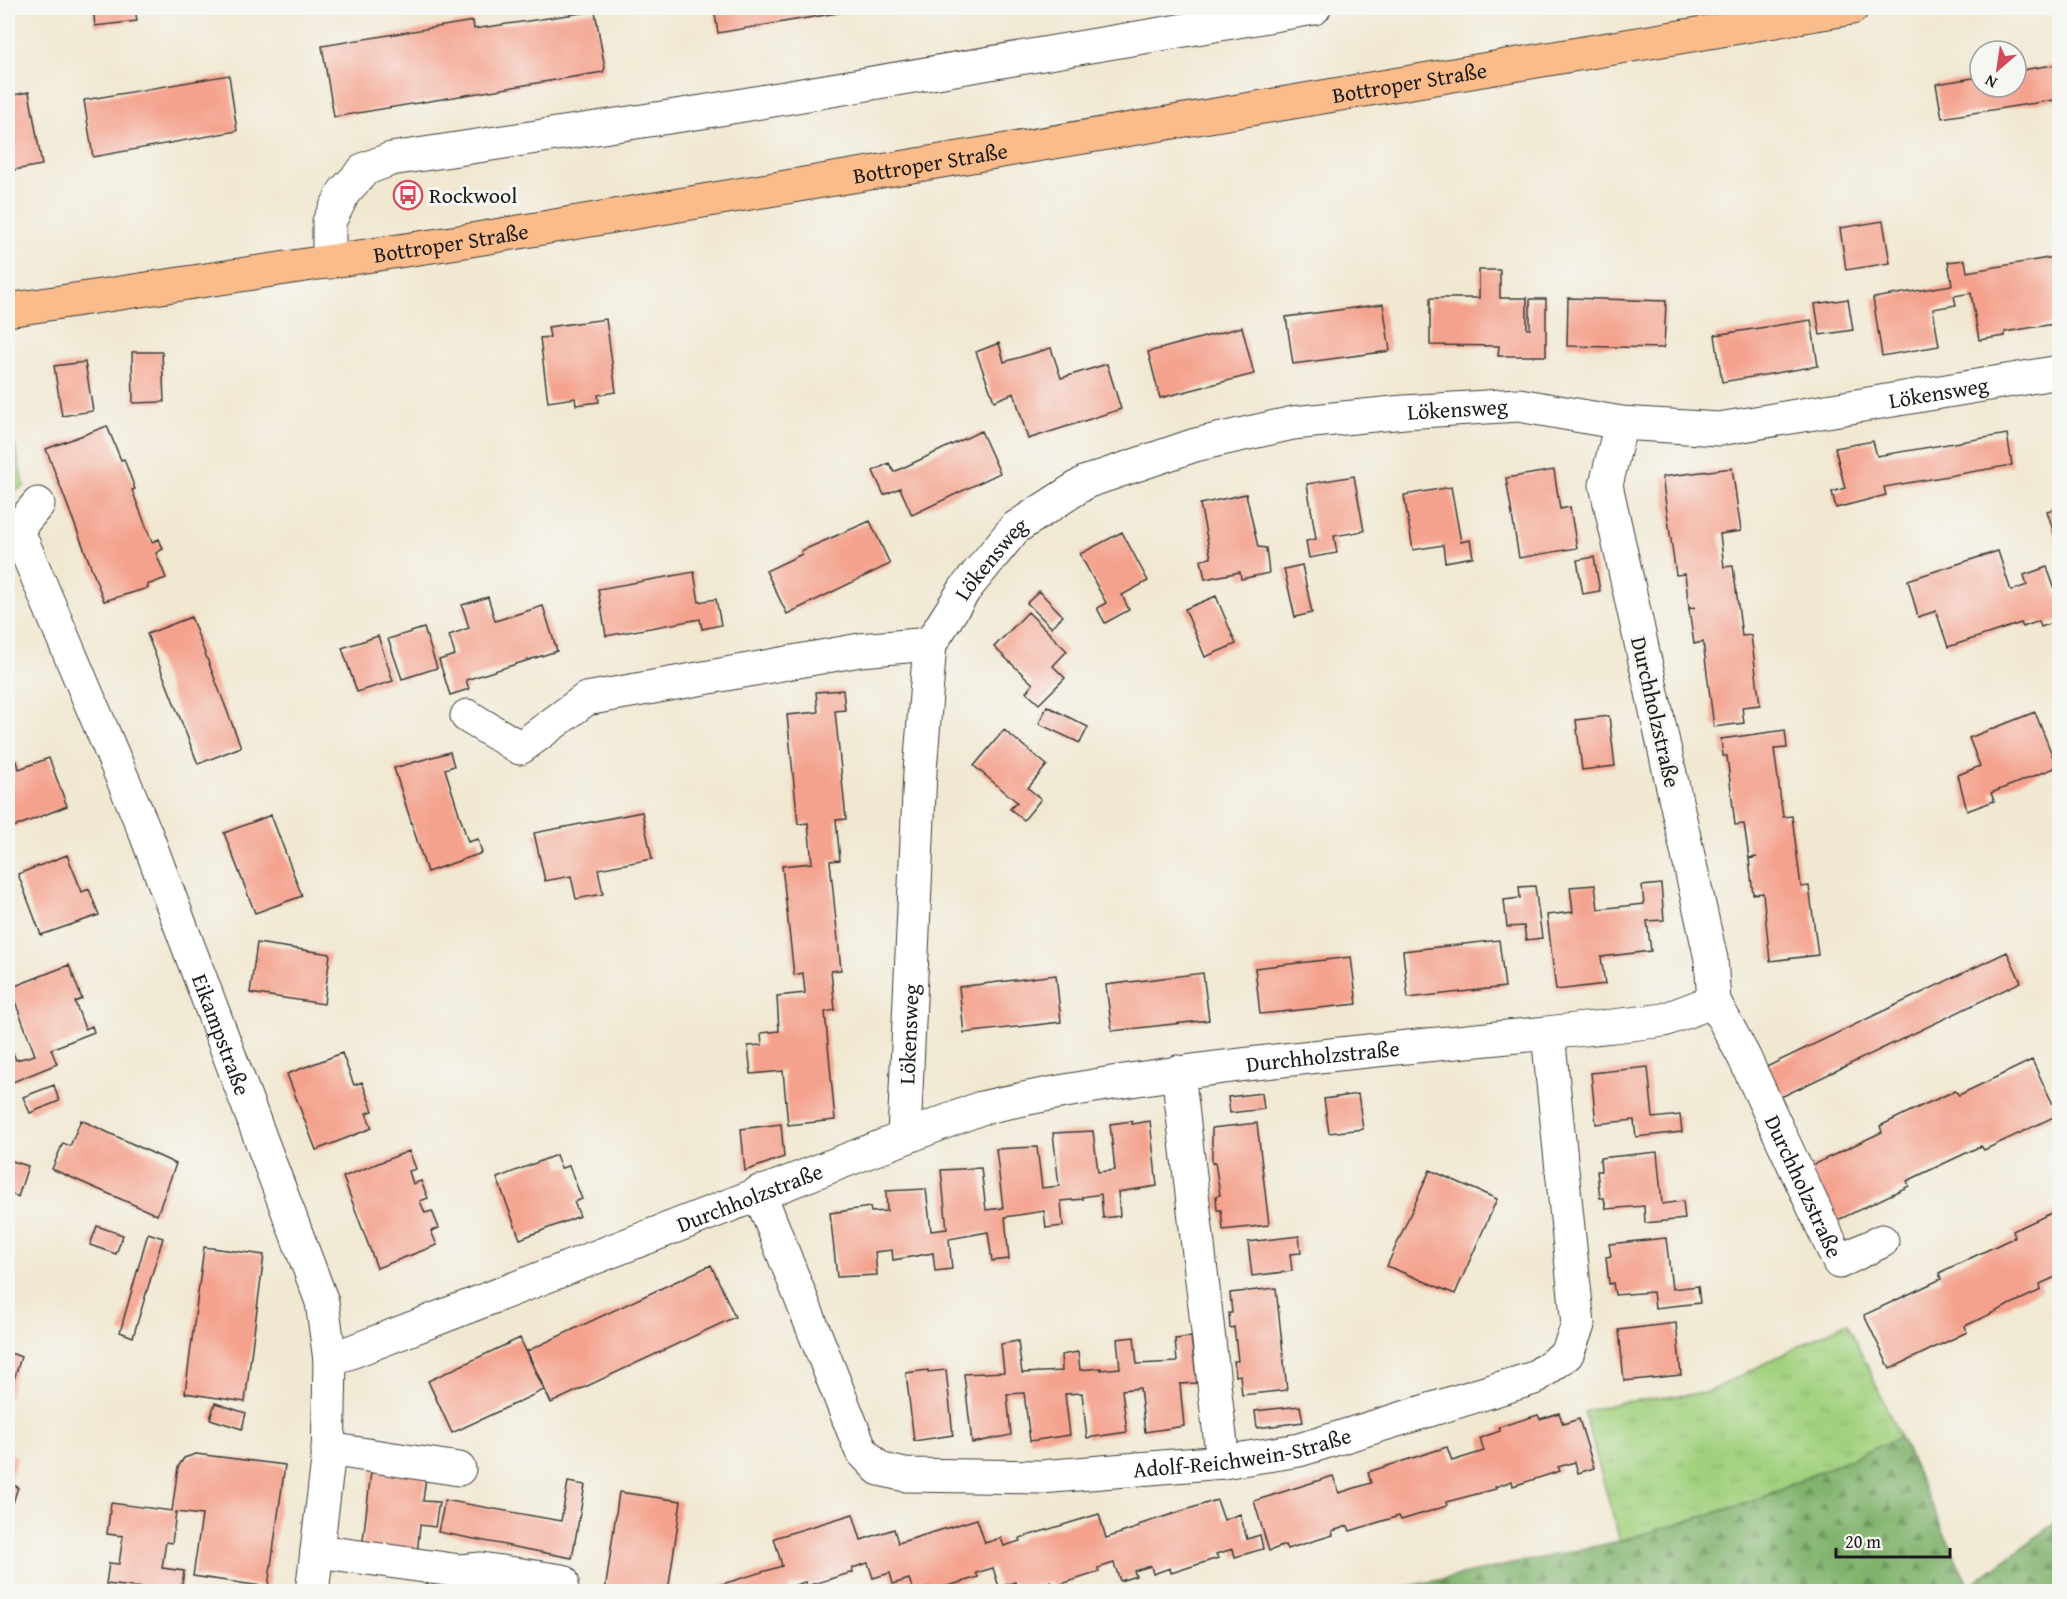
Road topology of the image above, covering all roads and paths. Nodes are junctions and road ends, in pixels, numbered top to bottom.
1 (1314, 8) edge
2 (1852, 8) edge
3 (329, 262) junction
4 (8, 310) edge
5 (2060, 372) edge
6 (1621, 423) junction
7 (38, 504) dead end
8 (12, 532) edge
9 (930, 644) junction
10 (467, 716) dead end
11 (1714, 1001) junction
12 (1548, 1034) junction
13 (1178, 1072) junction
14 (904, 1136) junction
15 (759, 1192) junction
16 (1882, 1241) dead end
17 (330, 1360) junction
18 (328, 1449) junction
19 (1223, 1462) junction
20 (459, 1469) dead end
21 (314, 1572) edge
22 (562, 1581) dead end
23 (443, 1592) edge

1 - 3 street
2 - 3 main road, Bottroper Straße
3 - 4 main road, Bottroper Straße
5 - 6 street, Lökensweg
6 - 9 street, Lökensweg
6 - 11 street, Durchholzstraße
7 - 8 street, Eikampstraße
8 - 17 street, Eikampstraße
9 - 10 street
9 - 14 street, Lökensweg
11 - 12 street, Durchholzstraße
11 - 16 street, Durchholzstraße
12 - 13 street, Durchholzstraße
12 - 19 street, Adolf-Reichwein-Straße
13 - 14 street, Durchholzstraße
13 - 19 street
14 - 15 street, Durchholzstraße
15 - 17 street, Durchholzstraße
15 - 19 street, Adolf-Reichwein-Straße
17 - 18 street, Eikampstraße
18 - 20 street
18 - 21 street, Eikampstraße
21 - 22 street
21 - 23 street

